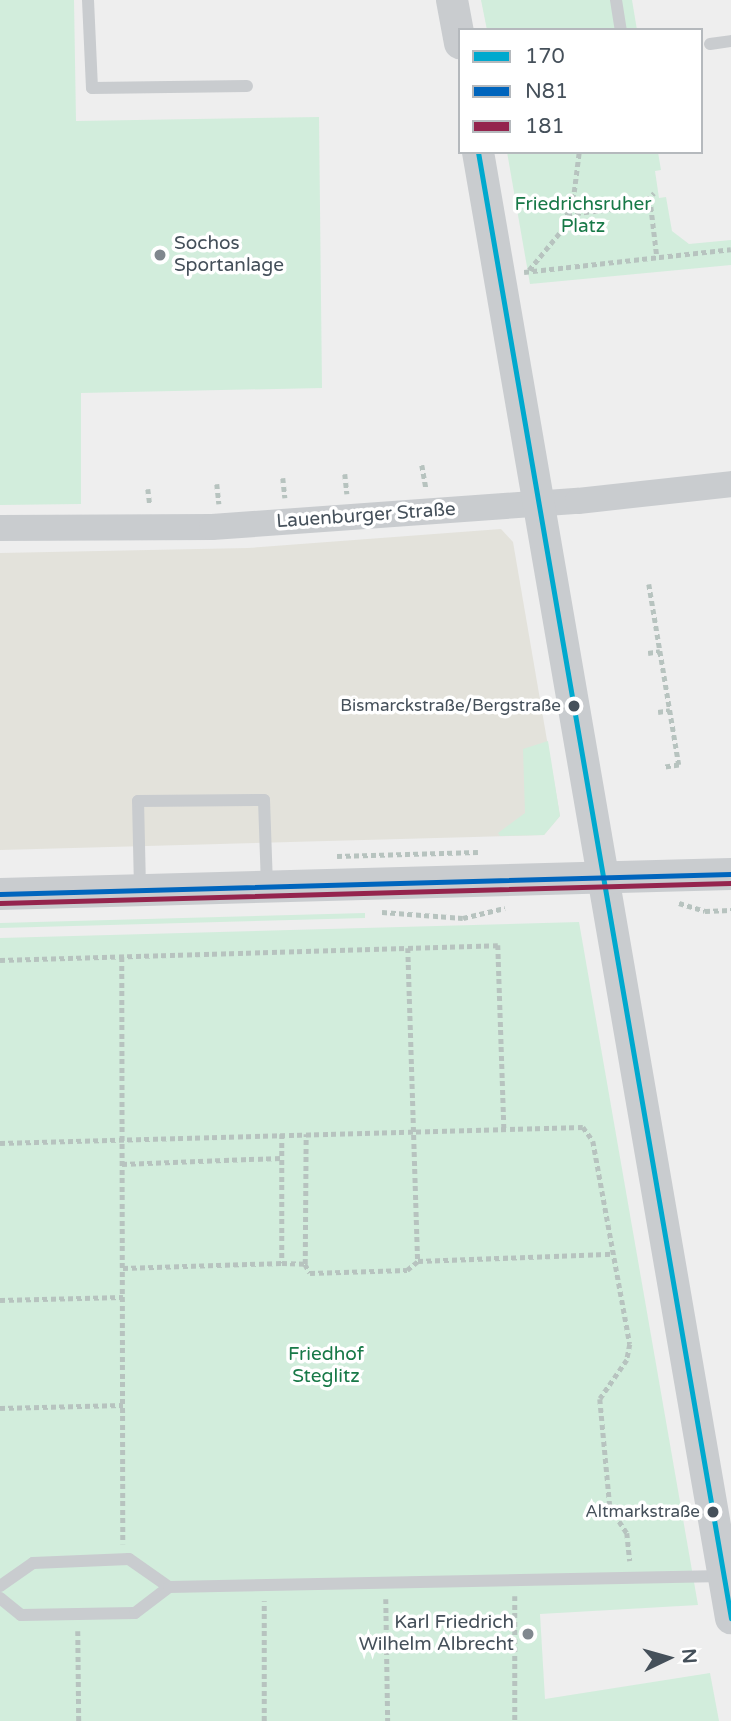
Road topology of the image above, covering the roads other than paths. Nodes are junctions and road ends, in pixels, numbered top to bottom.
1 (88, 0) edge
2 (453, 0) edge
3 (616, 0) edge
4 (621, 28) edge
5 (458, 31) edge
6 (731, 41) edge
7 (710, 44) dead end
8 (247, 86) dead end
9 (478, 154) edge
10 (731, 484) edge
11 (537, 504) junction
12 (0, 528) edge
13 (731, 874) edge
14 (602, 877) junction
15 (267, 887) junction
16 (140, 890) junction
17 (0, 894) edge
18 (0, 1586) edge
19 (169, 1587) junction
20 (728, 1596) edge
21 (0, 1598) edge

1 - 8 lane
2 - 5 street
3 - 4 lane
6 - 7 lane
9 - 11 street
10 - 11 street, Lauenburger Straße
11 - 12 street, Lauenburger Straße
11 - 14 street
13 - 14 street
14 - 15 street
14 - 20 street
15 - 16 street
15 - 16 lane
16 - 17 street
18 - 19 lane
19 - 20 lane
19 - 21 lane

